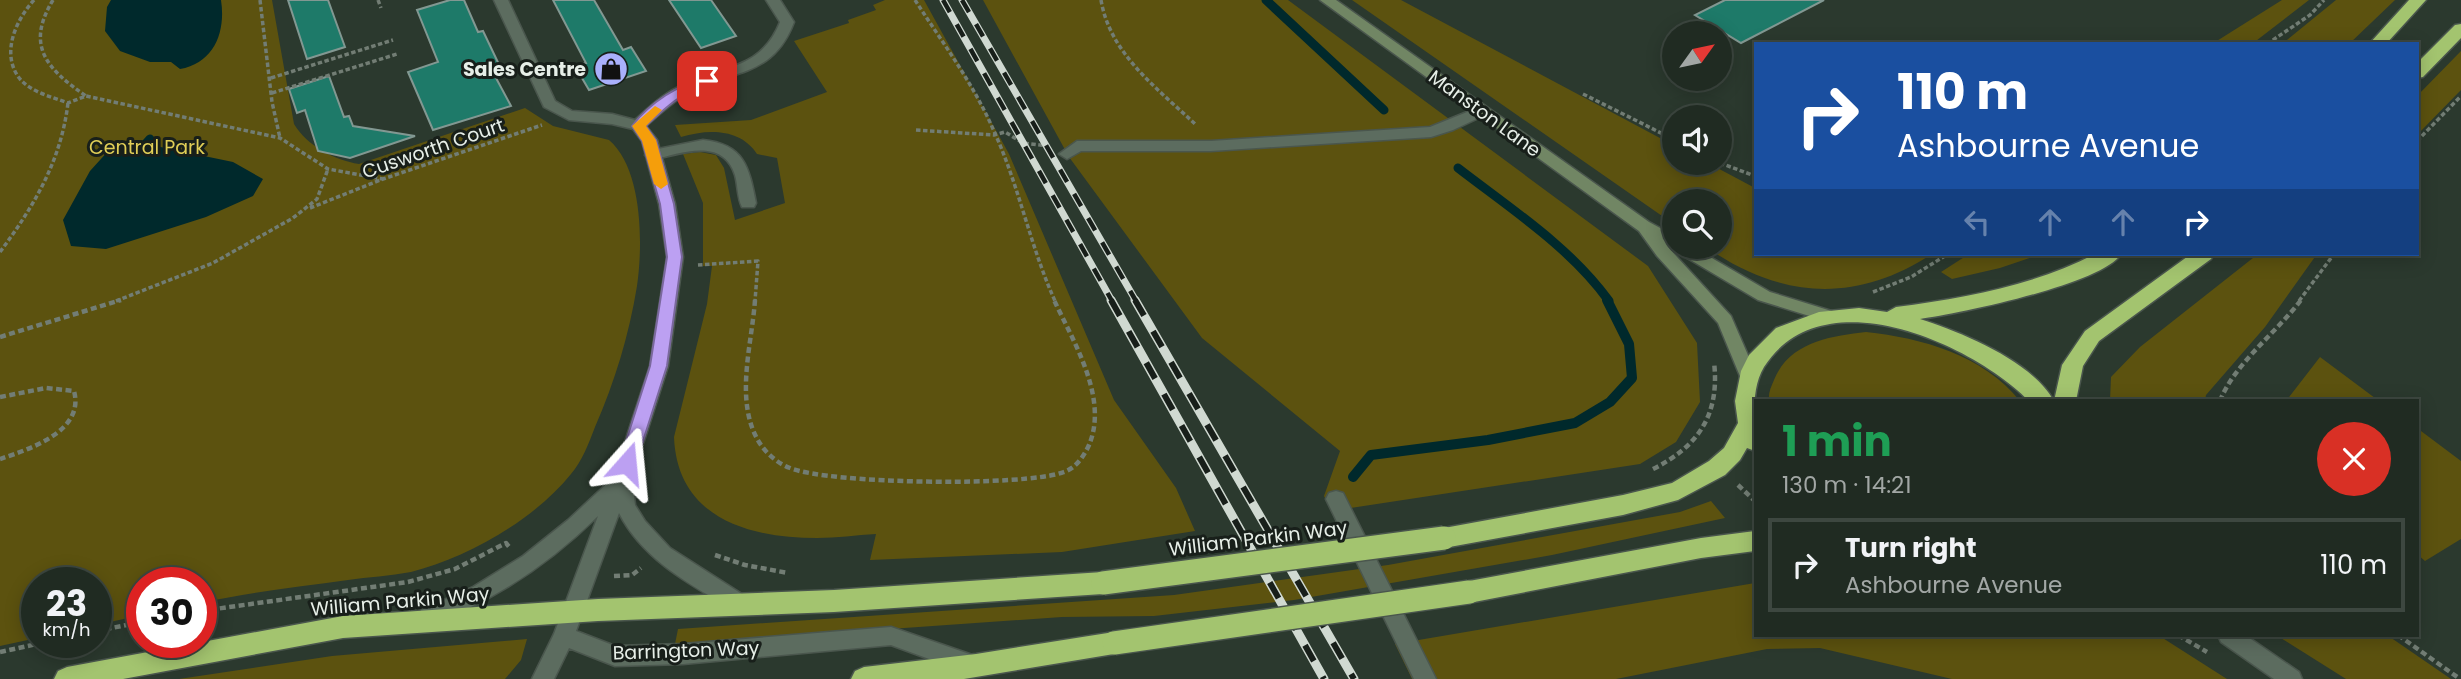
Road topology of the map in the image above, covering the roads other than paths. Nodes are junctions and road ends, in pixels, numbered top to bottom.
1 (500, 0) edge
2 (773, 0) edge
3 (1327, 0) edge
4 (2418, 0) edge
5 (2461, 29) edge
6 (2380, 42) edge
7 (2419, 71) edge
8 (1482, 111) junction
9 (638, 126) junction
10 (1067, 154) road end
11 (653, 155) junction
12 (748, 203) dead end
13 (1643, 226) junction
14 (1662, 236) edge
15 (2107, 256) edge
16 (2201, 256) edge
17 (1701, 259) edge
18 (1832, 317) junction
19 (1881, 317) junction
20 (1748, 376) junction
21 (2041, 399) edge
22 (2065, 399) edge
23 (1751, 433) edge
24 (623, 476) junction
25 (1336, 499) dead end
26 (1754, 541) edge
27 (741, 604) junction
28 (408, 623) junction
29 (568, 623) junction
30 (2231, 637) edge
31 (976, 666) junction
32 (67, 679) edge
33 (543, 679) edge
34 (864, 679) edge
35 (1424, 679) edge
36 (2291, 679) edge

1 - 9 street
2 - 9 street
3 - 8 street, Manston Lane
4 - 6 highway
5 - 7 highway
8 - 10 street
8 - 13 street, Manston Lane
9 - 11 street
11 - 12 street
11 - 24 street
13 - 14 street, Manston Lane
13 - 20 street, Manston Lane
15 - 19 highway
16 - 22 highway
17 - 18 street
18 - 19 highway
18 - 20 highway
19 - 21 highway
20 - 23 highway
23 - 27 highway, William Parkin Way, bridge
24 - 27 street
24 - 28 street
24 - 29 street
25 - 35 street
26 - 31 highway, bridge
27 - 29 highway, William Parkin Way
28 - 29 highway, William Parkin Way
28 - 32 highway, William Parkin Way
29 - 31 street, Barrington Way
29 - 33 street
30 - 36 street
31 - 34 highway

